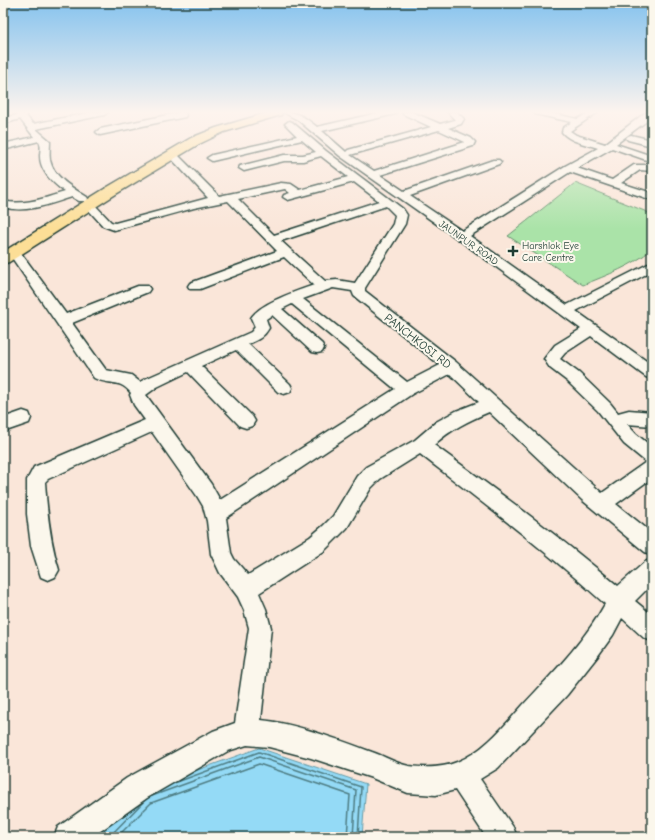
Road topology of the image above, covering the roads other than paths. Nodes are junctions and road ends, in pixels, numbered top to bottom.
1 (45, 151) edge
2 (163, 151) edge
3 (178, 151) edge
4 (238, 151) edge
5 (339, 151) edge
6 (354, 151) edge
7 (446, 151) edge
8 (604, 151) edge
9 (625, 151) edge
10 (351, 152) joint
11 (323, 153) joint
12 (172, 154) junction
13 (212, 158) dead end
14 (652, 159) edge
15 (496, 162) dead end
16 (244, 168) dead end
17 (652, 168) edge
18 (572, 169) junction
19 (378, 172) junction
20 (355, 178) junction
21 (614, 183) junction
22 (652, 185) edge
23 (404, 193) junction
24 (641, 193) junction
25 (298, 194) junction
26 (230, 197) junction
27 (652, 197) edge
28 (286, 198) dead end
29 (82, 199) junction
30 (216, 200) junction
31 (385, 200) junction
32 (3, 204) edge
33 (467, 237) junction
34 (272, 240) junction
35 (286, 252) junction
36 (7, 253) edge
37 (652, 266) edge
38 (195, 286) dead end
39 (323, 286) junction
40 (358, 288) junction
41 (143, 290) dead end
42 (295, 298) junction
43 (273, 308) junction
44 (570, 309) junction
45 (63, 321) junction
46 (591, 329) junction
47 (238, 343) junction
48 (317, 348) dead end
49 (652, 362) edge
50 (190, 365) junction
51 (450, 366) junction
52 (652, 373) edge
53 (284, 388) dead end
54 (406, 390) junction
55 (139, 392) junction
56 (491, 404) junction
57 (23, 418) dead end
58 (652, 419) edge
59 (615, 420) junction
60 (246, 421) dead end
61 (155, 422) junction
62 (3, 425) edge
63 (421, 445) junction
64 (652, 457) edge
65 (652, 468) edge
66 (601, 504) junction
67 (215, 514) junction
68 (652, 546) edge
69 (652, 569) edge
70 (48, 570) dead end
71 (246, 588) junction
72 (620, 601) junction
73 (652, 630) edge
74 (247, 732) junction
75 (461, 775) junction
76 (68, 837) edge
77 (503, 837) edge

1 - 29 street
2 - 29 highway
3 - 12 highway
4 - 13 street
5 - 23 street, JAUNPUR ROAD
6 - 10 street
7 - 19 street
8 - 18 street
9 - 14 street
10 - 19 street, JAUNPUR ROAD
11 - 16 street
11 - 20 street
12 - 29 highway
12 - 30 street
15 - 23 street
17 - 21 street
18 - 21 street
18 - 33 street
19 - 23 street, JAUNPUR ROAD
20 - 25 street
20 - 31 street
21 - 24 street
22 - 24 street
23 - 31 street
23 - 33 street, JAUNPUR ROAD
24 - 27 street
25 - 26 street
25 - 28 street
26 - 30 street
26 - 34 street
29 - 30 street
29 - 32 street
29 - 36 highway
31 - 34 street
31 - 40 street
33 - 44 street, JAUNPUR ROAD
34 - 35 street
35 - 38 street
35 - 39 street
36 - 45 street
37 - 44 street
39 - 40 street
39 - 42 street
40 - 51 street, PANCHKOSI RD
41 - 45 street
42 - 43 street
42 - 54 street
43 - 47 street
43 - 48 street
44 - 46 street, JAUNPUR ROAD
44 - 49 street, JAUNPUR ROAD
45 - 55 street
46 - 52 street, JAUNPUR ROAD
46 - 59 street
47 - 50 street
47 - 53 street
50 - 55 street
50 - 60 street
51 - 54 street
51 - 56 street, PANCHKOSI RD
54 - 67 street
55 - 61 street
56 - 63 street
56 - 66 street, PANCHKOSI RD
57 - 62 street
58 - 59 street
59 - 64 street
61 - 67 street
61 - 70 street
63 - 71 street
63 - 72 street
65 - 66 street
66 - 68 street, PANCHKOSI RD
67 - 71 street
69 - 72 street
71 - 74 street
72 - 73 street
72 - 75 street
74 - 75 street
74 - 76 street
75 - 77 street

